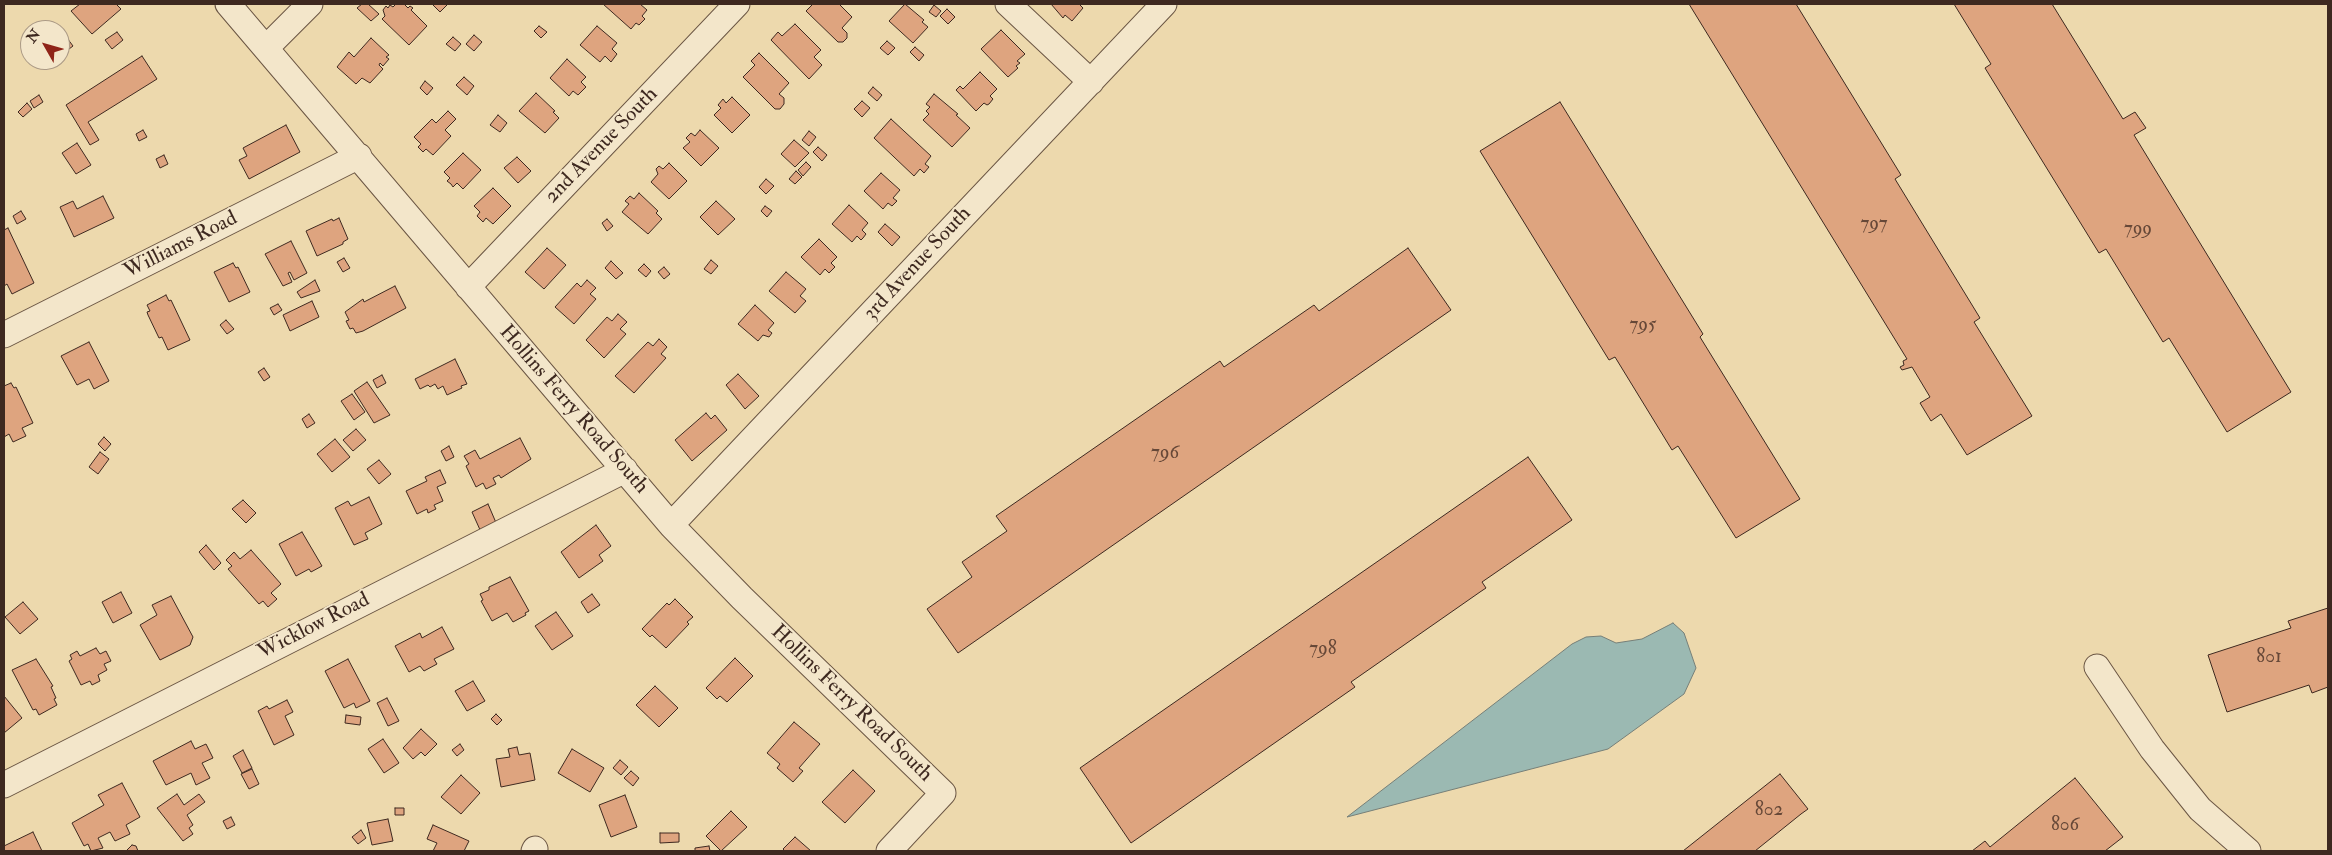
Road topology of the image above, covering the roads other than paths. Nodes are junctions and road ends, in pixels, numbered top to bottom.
1 (228, 4) edge
2 (310, 4) edge
3 (737, 4) edge
4 (1008, 4) edge
5 (1164, 4) edge
6 (267, 47) junction
7 (1090, 82) junction
8 (358, 156) junction
9 (468, 287) junction
10 (4, 335) edge
11 (625, 470) junction
12 (671, 525) junction
13 (2097, 667) dead end
14 (4, 785) edge
15 (889, 851) edge
16 (2248, 851) edge

1 - 6 street, Hollins Ferry Road South
2 - 6 street
3 - 9 street, 2nd Avenue South
4 - 7 street
5 - 7 street, 3rd Avenue South
6 - 8 street, Hollins Ferry Road South
7 - 12 street, 3rd Avenue South
8 - 9 street, Hollins Ferry Road South
8 - 10 street, Williams Road
9 - 11 street, Hollins Ferry Road South
11 - 12 street, Hollins Ferry Road South
11 - 14 street, Wicklow Road
12 - 15 street, Hollins Ferry Road South
13 - 16 street

